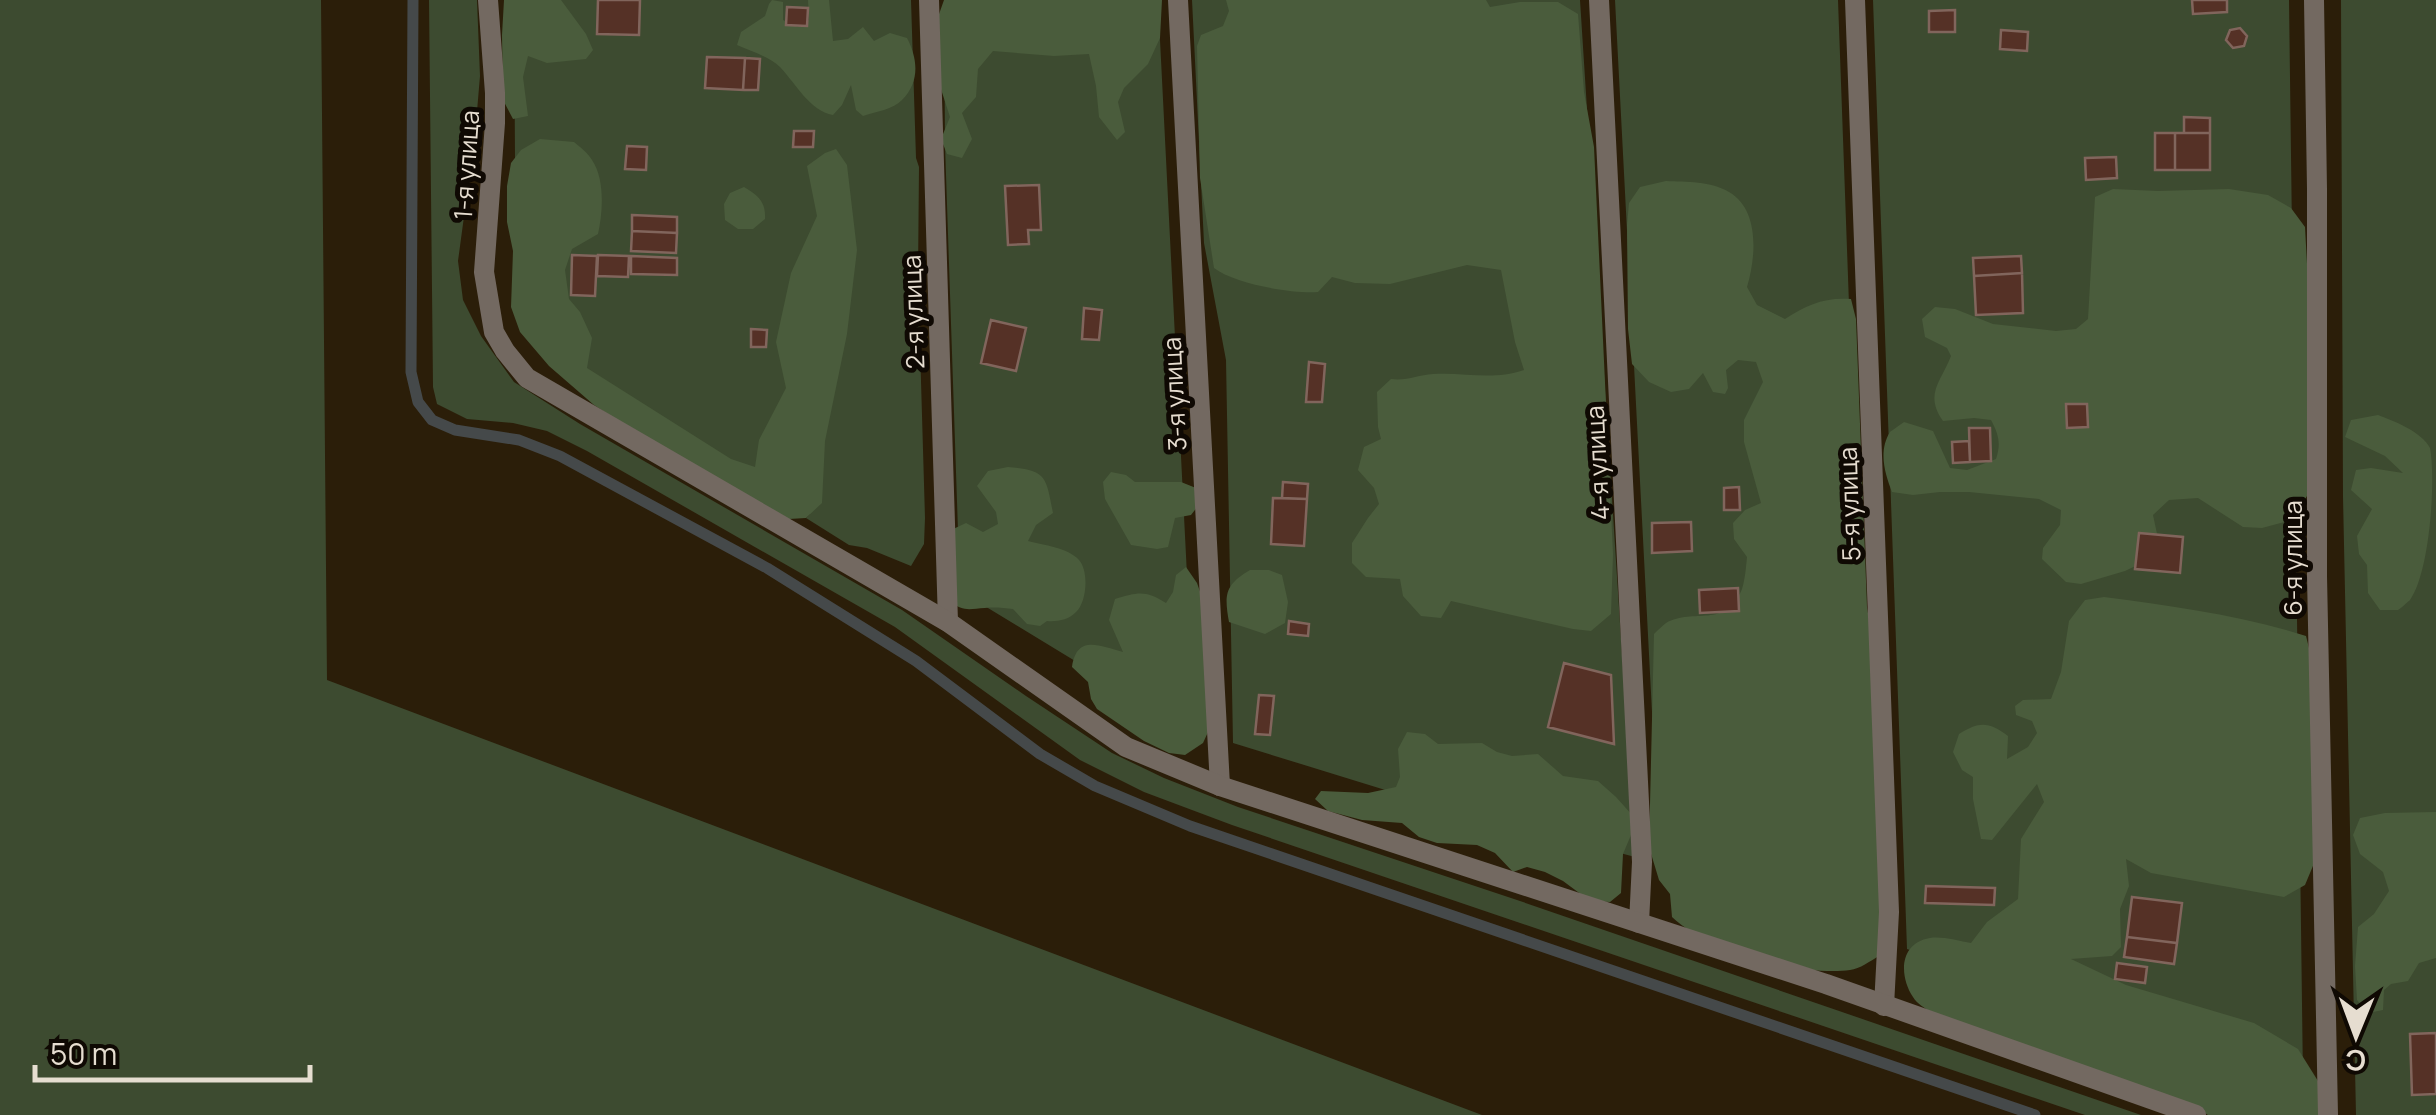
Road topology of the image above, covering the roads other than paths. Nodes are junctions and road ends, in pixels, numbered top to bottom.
1 (488, 0) edge
2 (929, 0) edge
3 (1178, 0) edge
4 (1599, 0) edge
5 (1855, 0) edge
6 (2314, 0) edge
7 (948, 622) junction
8 (1220, 786) junction
9 (1639, 923) junction
10 (1884, 1006) junction
11 (2196, 1115) edge
12 (2328, 1115) edge

1 - 7 street, 1-я улица
2 - 7 street, 2-я улица
3 - 8 street, 3-я улица
4 - 9 street, 4-я улица
5 - 10 street, 5-я улица
6 - 12 street, 6-я улица
7 - 8 street
8 - 9 street
9 - 10 street
10 - 11 street

